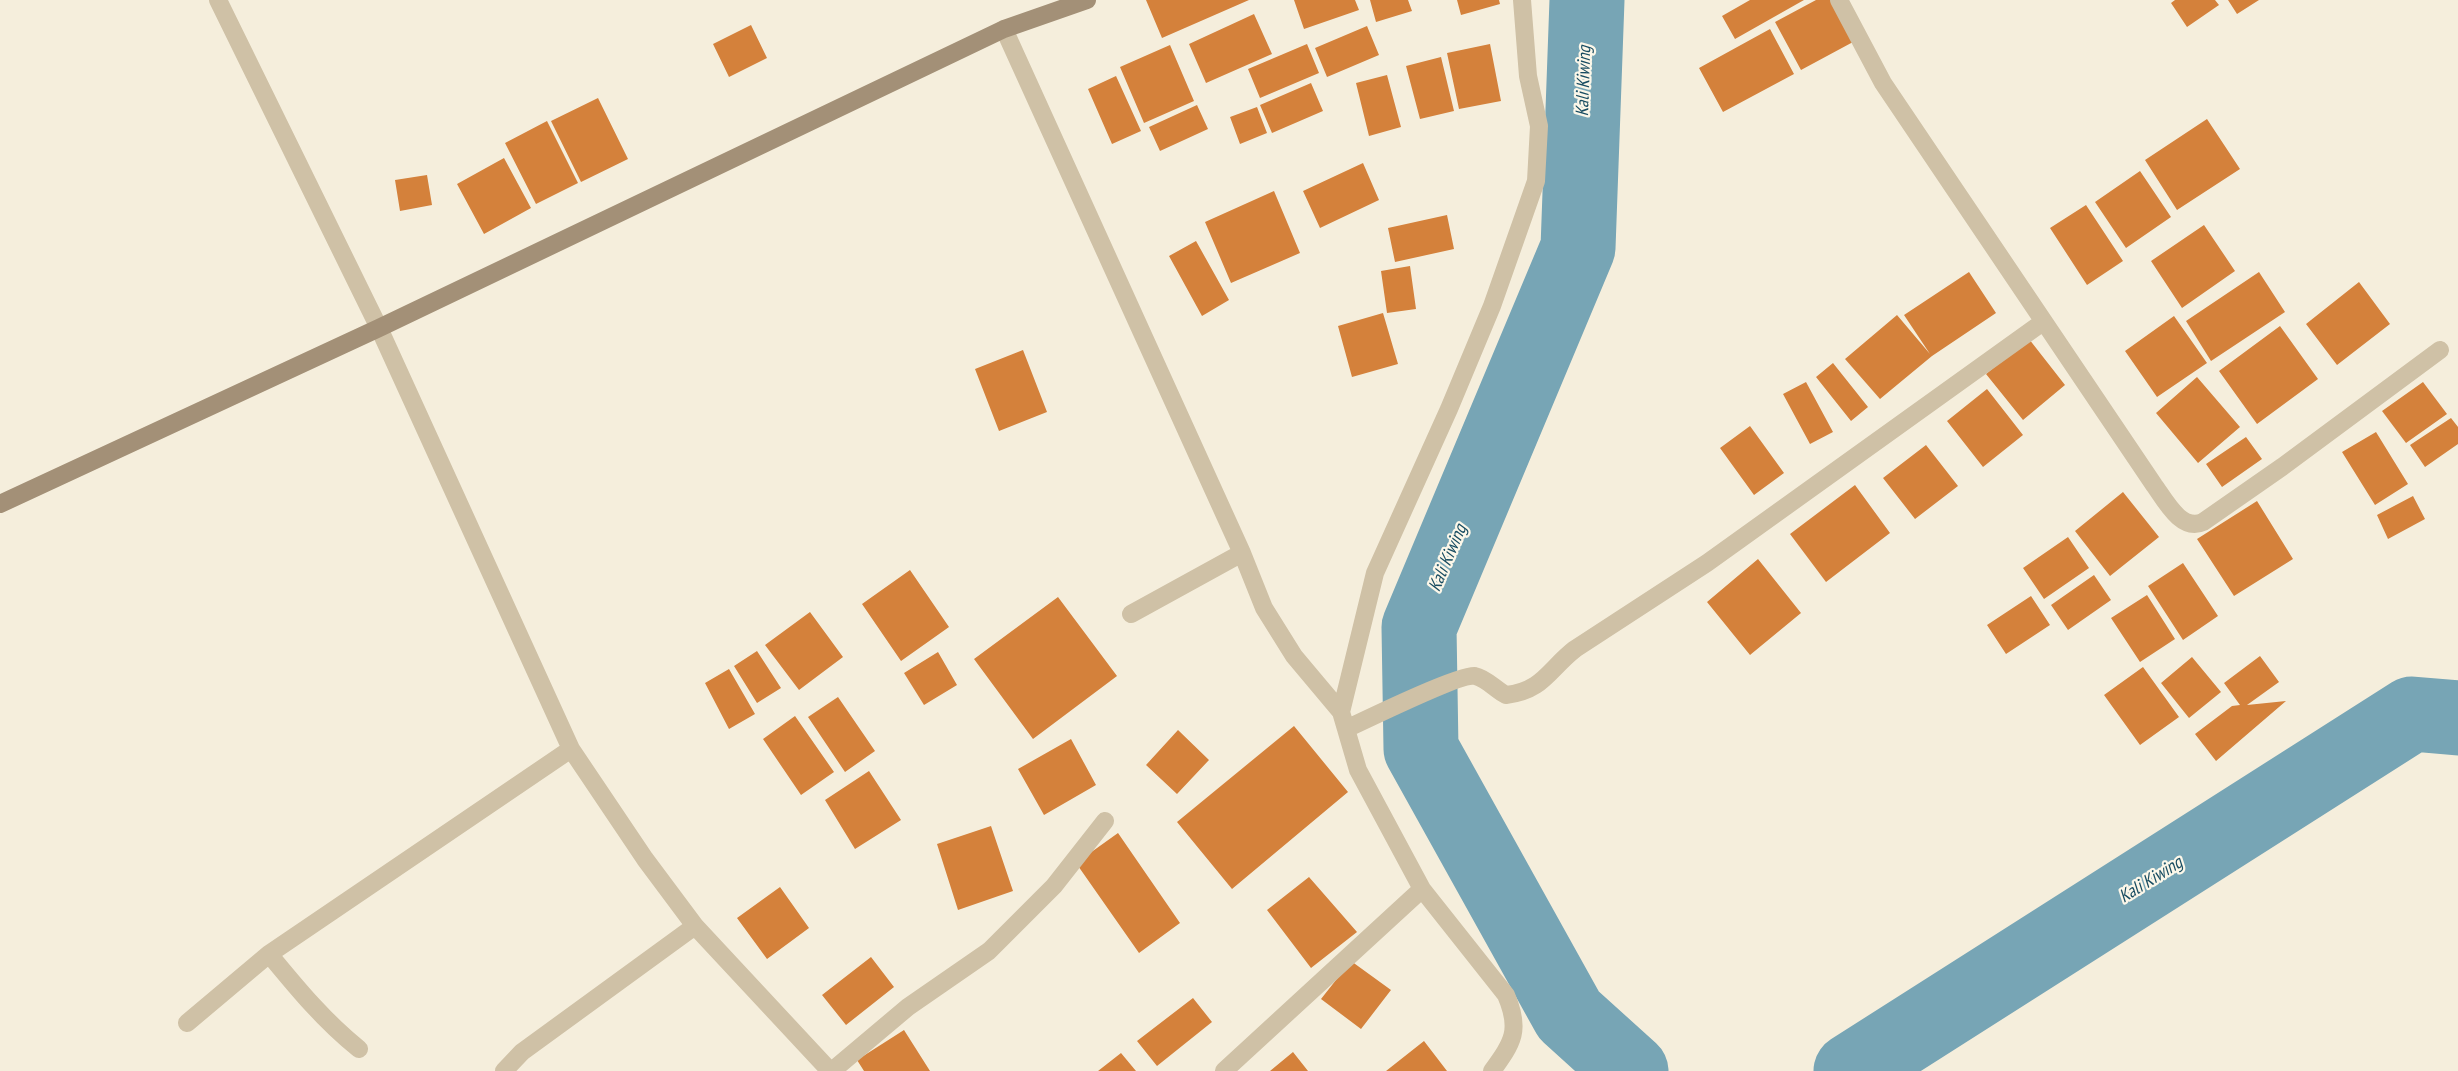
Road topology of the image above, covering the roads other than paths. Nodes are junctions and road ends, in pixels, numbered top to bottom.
1 (218, 0) edge
2 (1088, 0) edge
3 (1522, 0) edge
4 (1839, 0) edge
5 (1004, 29) junction
6 (2043, 322) junction
7 (379, 328) junction
8 (2440, 350) dead end
9 (0, 504) edge
10 (1242, 553) junction
11 (1131, 614) dead end
12 (1344, 720) junction
13 (571, 749) junction
14 (1105, 820) dead end
15 (1422, 890) junction
16 (695, 926) junction
17 (269, 954) junction
18 (187, 1023) dead end
19 (359, 1049) dead end
20 (504, 1071) edge
21 (831, 1071) edge
22 (1224, 1071) edge
23 (1492, 1071) edge

1 - 7 street
2 - 5 street
3 - 12 street
4 - 6 street
5 - 7 street
5 - 10 street
6 - 8 street
6 - 12 street
7 - 9 street
7 - 13 street
10 - 11 street
10 - 12 street
12 - 15 street
13 - 16 street
13 - 17 street
14 - 21 street
15 - 22 street
15 - 23 street
16 - 20 street
16 - 21 street
17 - 18 street
17 - 19 street

